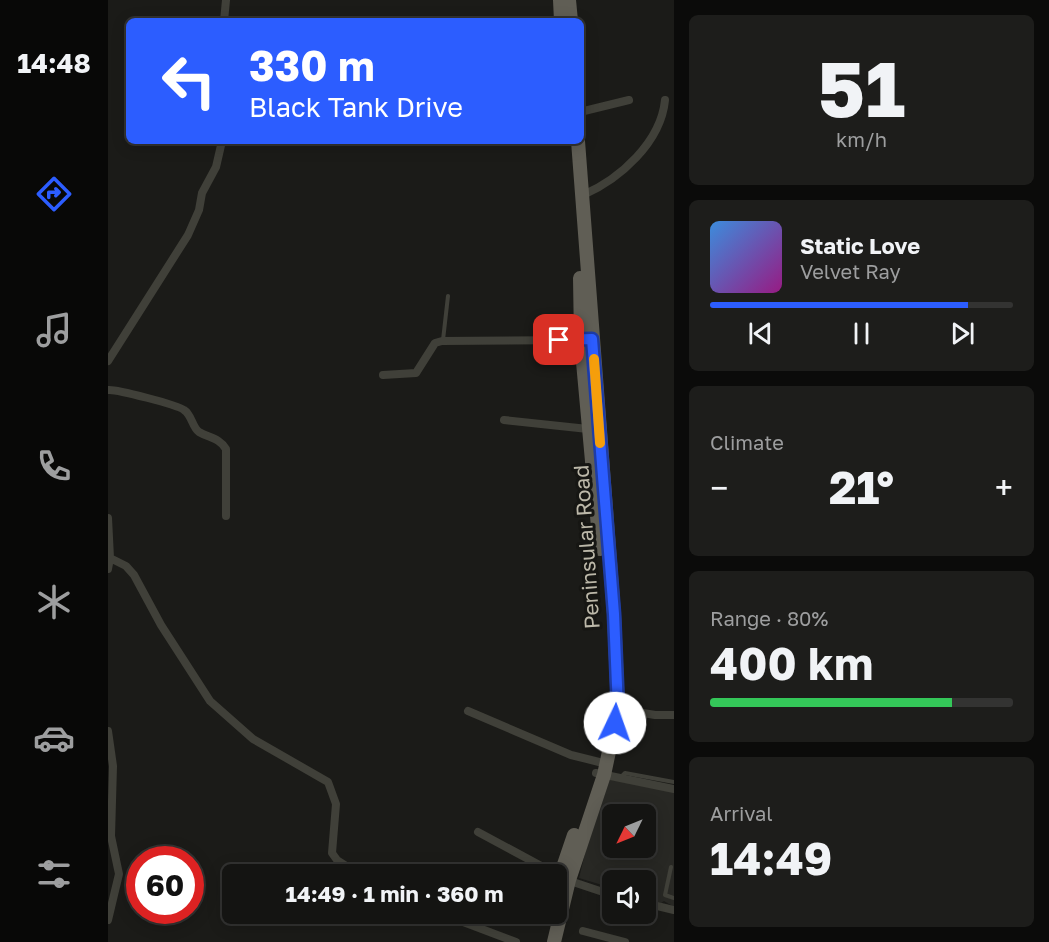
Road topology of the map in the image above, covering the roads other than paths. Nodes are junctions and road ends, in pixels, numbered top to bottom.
1 (226, 0) edge
2 (560, 0) edge
3 (569, 0) edge
4 (225, 18) edge
5 (561, 18) edge
6 (571, 18) edge
7 (630, 100) dead end
8 (665, 100) dead end
9 (584, 111) edge
10 (221, 144) edge
11 (570, 144) edge
12 (578, 144) edge
13 (583, 195) junction
14 (448, 296) dead end
15 (586, 339) junction
16 (442, 341) junction
17 (108, 361) edge
18 (383, 375) dead end
19 (108, 390) edge
20 (504, 420) dead end
21 (588, 429) junction
22 (226, 516) dead end
23 (108, 518) edge
24 (110, 558) junction
25 (108, 569) edge
26 (613, 708) junction
27 (468, 711) dead end
28 (674, 715) edge
29 (108, 731) edge
30 (600, 770) junction
31 (621, 779) junction
32 (674, 782) edge
33 (674, 789) edge
34 (478, 832) dead end
35 (343, 864) edge
36 (533, 864) edge
37 (565, 864) edge
38 (671, 867) dead end
39 (567, 881) edge
40 (111, 892) edge
41 (602, 892) edge
42 (671, 897) edge
43 (670, 909) edge
44 (108, 920) edge
45 (468, 924) edge
46 (548, 924) edge
47 (555, 924) edge
48 (583, 931) dead end
49 (516, 942) edge
50 (544, 942) edge
51 (554, 942) edge
52 (625, 942) edge

1 - 4 street
2 - 5 main road
3 - 6 main road
7 - 9 street
8 - 13 street
10 - 17 street
11 - 15 main road, Peninsular Road
12 - 13 main road, Peninsular Road
13 - 15 main road, Peninsular Road
14 - 16 lane
15 - 16 street
15 - 21 main road, Peninsular Road
15 - 26 main road, Peninsular Road
16 - 18 street
19 - 22 street
20 - 21 street
21 - 26 main road, Peninsular Road
23 - 24 street
24 - 25 street
24 - 35 street
26 - 28 street
26 - 30 main road, Peninsular Road
27 - 30 street
29 - 40 street
30 - 31 street
30 - 37 main road, Peninsular Road
31 - 32 lane
31 - 33 street
34 - 36 street
38 - 42 lane
39 - 41 street
40 - 44 street
42 - 43 lane
45 - 49 street
46 - 50 main road
47 - 51 main road, Peninsular Road
48 - 52 street

